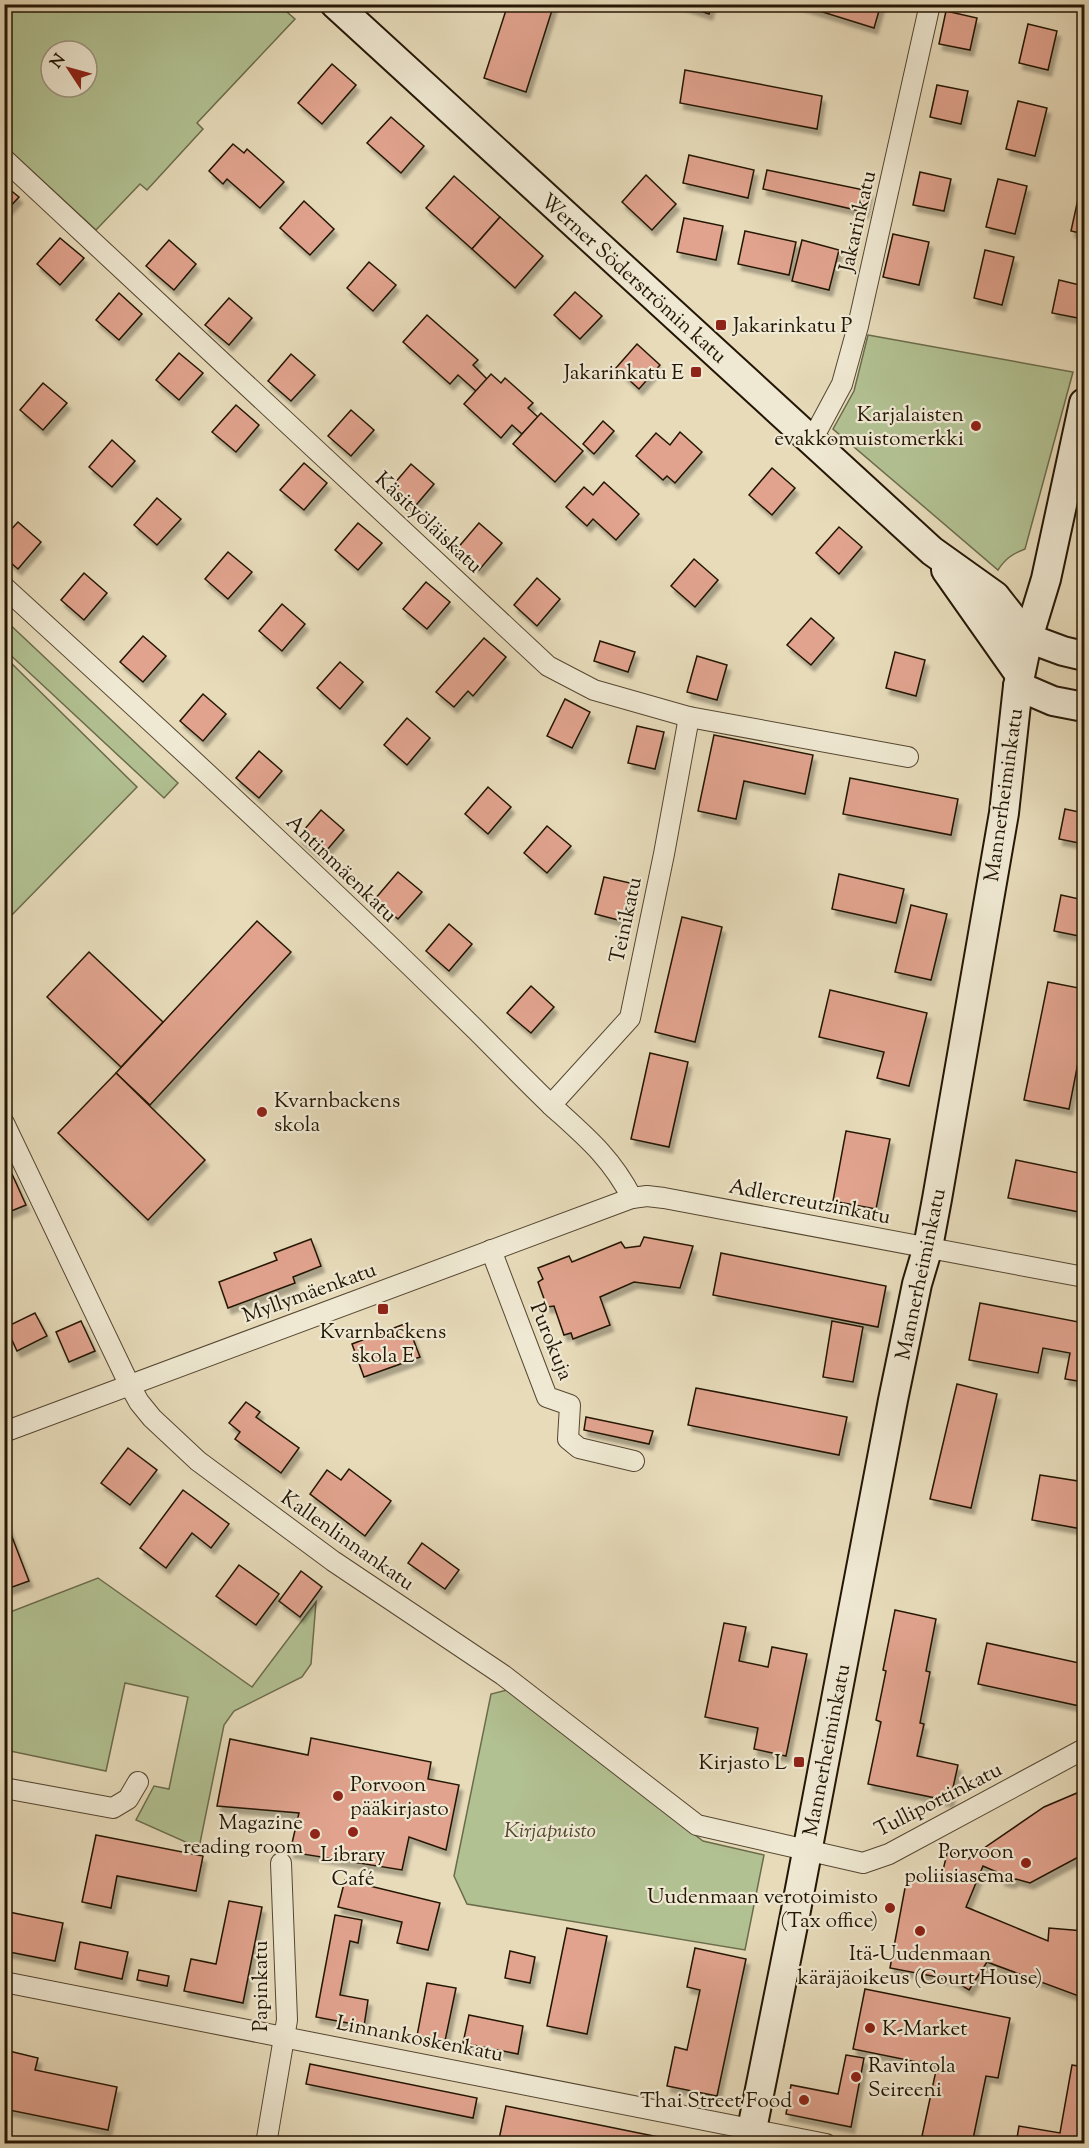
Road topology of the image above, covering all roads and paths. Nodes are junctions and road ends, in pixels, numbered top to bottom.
1 (335, 4) edge
2 (930, 4) edge
3 (4, 159) edge
4 (1084, 403) edge
5 (812, 440) junction
6 (932, 551) junction
7 (4, 587) edge
8 (1028, 638) junction
9 (1084, 656) edge
10 (1019, 681) junction
11 (1084, 707) edge
12 (689, 717) junction
13 (908, 757) dead end
14 (551, 1105) junction
15 (4, 1123) edge
16 (632, 1198) junction
17 (928, 1247) junction
18 (491, 1250) junction
19 (1084, 1277) edge
20 (129, 1384) junction
21 (4, 1432) edge
22 (634, 1461) dead end
23 (1084, 1749) edge
24 (138, 1782) dead end
25 (4, 1788) edge
26 (807, 1851) junction
27 (281, 1863) dead end
28 (4, 1982) edge
29 (285, 2036) junction
30 (750, 2136) edge
31 (266, 2144) edge
32 (826, 2144) edge

1 - 5 main road, Werner Söderströmin katu
2 - 5 street, Jakarinkatu
3 - 12 street, Käsityöläiskatu
4 - 8 main road, Mannerheiminkatu
5 - 6 main road, Werner Söderströmin katu
6 - 8 main road, Werner Söderströmin katu
6 - 10 main road, Werner Söderströmin katu
7 - 14 street, Antinmäenkatu
8 - 9 main road
8 - 10 main road, Mannerheiminkatu
10 - 11 main road
10 - 17 main road, Mannerheiminkatu
12 - 13 street, Käsityöläiskatu
12 - 14 street, Teinikatu
14 - 16 street, Antinmäenkatu
15 - 20 street, Kallenlinnankatu
16 - 17 street, Adlercreutzinkatu
16 - 18 street, Myllymäenkatu
17 - 19 street, Adlercreutzinkatu
17 - 26 main road, Mannerheiminkatu
18 - 20 street, Myllymäenkatu
18 - 22 street, Purokuja
20 - 21 street, Myllymäenkatu
20 - 26 street, Kallenlinnankatu
23 - 26 street, Tulliportinkatu
24 - 25 street
26 - 30 main road, Mannerheiminkatu
27 - 29 street, Papinkatu
28 - 29 street, Linnankoskenkatu
29 - 30 street, Linnankoskenkatu
29 - 31 street, Papinkatu
30 - 32 street, Linnankoskenkatu

